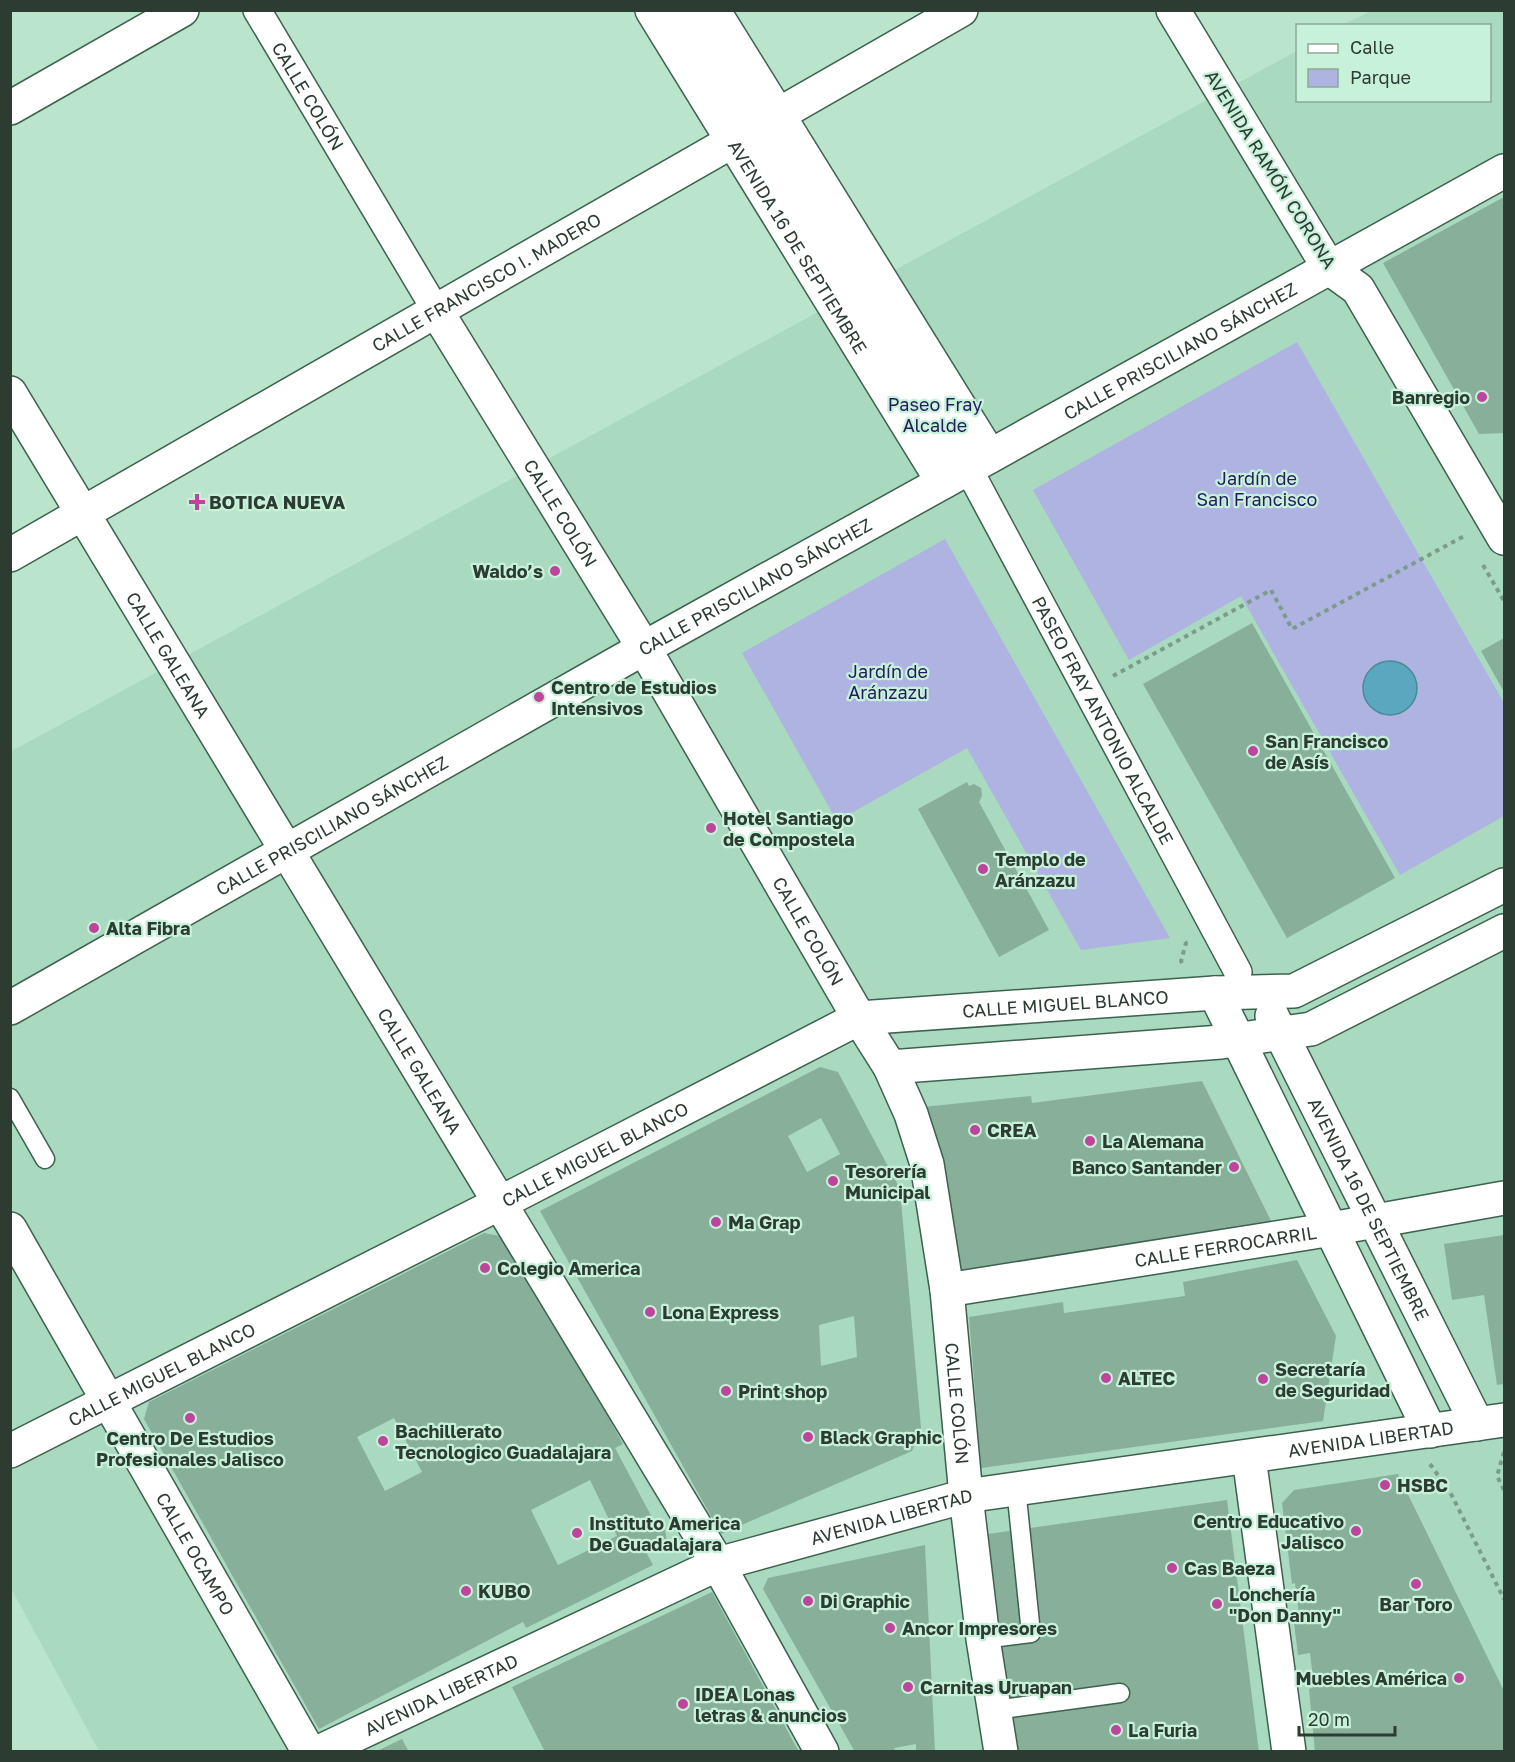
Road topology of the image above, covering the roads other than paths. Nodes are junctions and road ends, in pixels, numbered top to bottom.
1 (182, 10) edge
2 (257, 10) edge
3 (652, 10) edge
4 (682, 10) edge
5 (713, 10) edge
6 (962, 10) edge
7 (1173, 10) edge
8 (10, 108) edge
9 (755, 129) junction
10 (1504, 171) edge
11 (1329, 268) junction
12 (437, 312) junction
13 (10, 393) edge
14 (967, 469) junction
15 (1492, 496) edge
16 (84, 514) junction
17 (1504, 538) edge
18 (10, 555) edge
19 (644, 648) junction
20 (287, 851) junction
21 (1504, 885) edge
22 (1504, 931) edge
23 (1238, 986) junction
24 (10, 1008) edge
25 (859, 1018) junction
26 (1281, 1034) junction
27 (1238, 1040) junction
28 (890, 1067) junction
29 (10, 1098) edge
30 (45, 1159) dead end
31 (1504, 1198) edge
32 (500, 1203) junction
33 (1375, 1221) junction
34 (10, 1229) edge
35 (1331, 1229) junction
36 (946, 1290) junction
37 (108, 1400) junction
38 (1491, 1422) edge
39 (1431, 1431) junction
40 (10, 1451) edge
41 (1249, 1457) junction
42 (1016, 1488) junction
43 (966, 1496) junction
44 (718, 1564) junction
45 (983, 1639) junction
46 (1120, 1693) dead end
47 (995, 1710) junction
48 (309, 1752) edge
49 (319, 1752) edge
50 (822, 1752) edge
51 (1001, 1752) edge
52 (1289, 1752) edge

1 - 8 street
2 - 12 street, CALLE COLÓN
3 - 9 street, AVENIDA 16 DE SEPTIEMBRE
4 - 9 street, AVENIDA 16 DE SEPTIEMBRE
5 - 9 street, AVENIDA 16 DE SEPTIEMBRE
6 - 9 street, CALLE FRANCISCO I. MADERO
7 - 11 street, AVENIDA RAMÓN CORONA
9 - 12 street, CALLE FRANCISCO I. MADERO
9 - 14 street, AVENIDA 16 DE SEPTIEMBRE
9 - 14 street, AVENIDA 16 DE SEPTIEMBRE
10 - 11 street, CALLE PRISCILIANO SÁNCHEZ
11 - 14 street, CALLE PRISCILIANO SÁNCHEZ
11 - 15 street, AVENIDA RAMÓN CORONA
12 - 16 street, CALLE FRANCISCO I. MADERO
12 - 19 street, CALLE COLÓN
13 - 16 street, CALLE GALEANA
14 - 19 street, CALLE PRISCILIANO SÁNCHEZ
14 - 23 street, PASEO FRAY ANTONIO ALCALDE
15 - 17 street, AVENIDA RAMÓN CORONA
16 - 18 street, CALLE FRANCISCO I. MADERO
16 - 20 street, CALLE GALEANA
19 - 20 street, CALLE PRISCILIANO SÁNCHEZ
19 - 25 street, CALLE COLÓN
20 - 24 street, CALLE PRISCILIANO SÁNCHEZ
20 - 32 street, CALLE GALEANA
21 - 23 street, CALLE MIGUEL BLANCO
22 - 26 street
23 - 25 street, CALLE MIGUEL BLANCO
23 - 26 street, AVENIDA 16 DE SEPTIEMBRE
23 - 27 street
25 - 28 street, CALLE COLÓN
25 - 32 street, CALLE MIGUEL BLANCO
26 - 27 street
26 - 33 street, AVENIDA 16 DE SEPTIEMBRE
27 - 28 street
27 - 35 street
28 - 36 street, CALLE COLÓN
29 - 30 lane
31 - 33 street, CALLE FERROCARRIL
32 - 37 street, CALLE MIGUEL BLANCO
32 - 44 street, CALLE GALEANA
33 - 35 street, CALLE FERROCARRIL
33 - 38 street, AVENIDA 16 DE SEPTIEMBRE
34 - 37 street, CALLE OCAMPO
35 - 36 street, CALLE FERROCARRIL
35 - 39 street
36 - 43 street, CALLE COLÓN
37 - 40 street, CALLE MIGUEL BLANCO
37 - 48 street, CALLE OCAMPO
38 - 39 street, AVENIDA LIBERTAD
39 - 41 street, AVENIDA LIBERTAD
41 - 42 street, AVENIDA LIBERTAD
41 - 52 street
42 - 43 street, AVENIDA LIBERTAD
42 - 45 lane
43 - 44 street, AVENIDA LIBERTAD
43 - 45 street, CALLE COLÓN
44 - 49 street, AVENIDA LIBERTAD
44 - 50 street, CALLE GALEANA
45 - 47 street, CALLE COLÓN
46 - 47 lane
47 - 51 street, CALLE COLÓN

